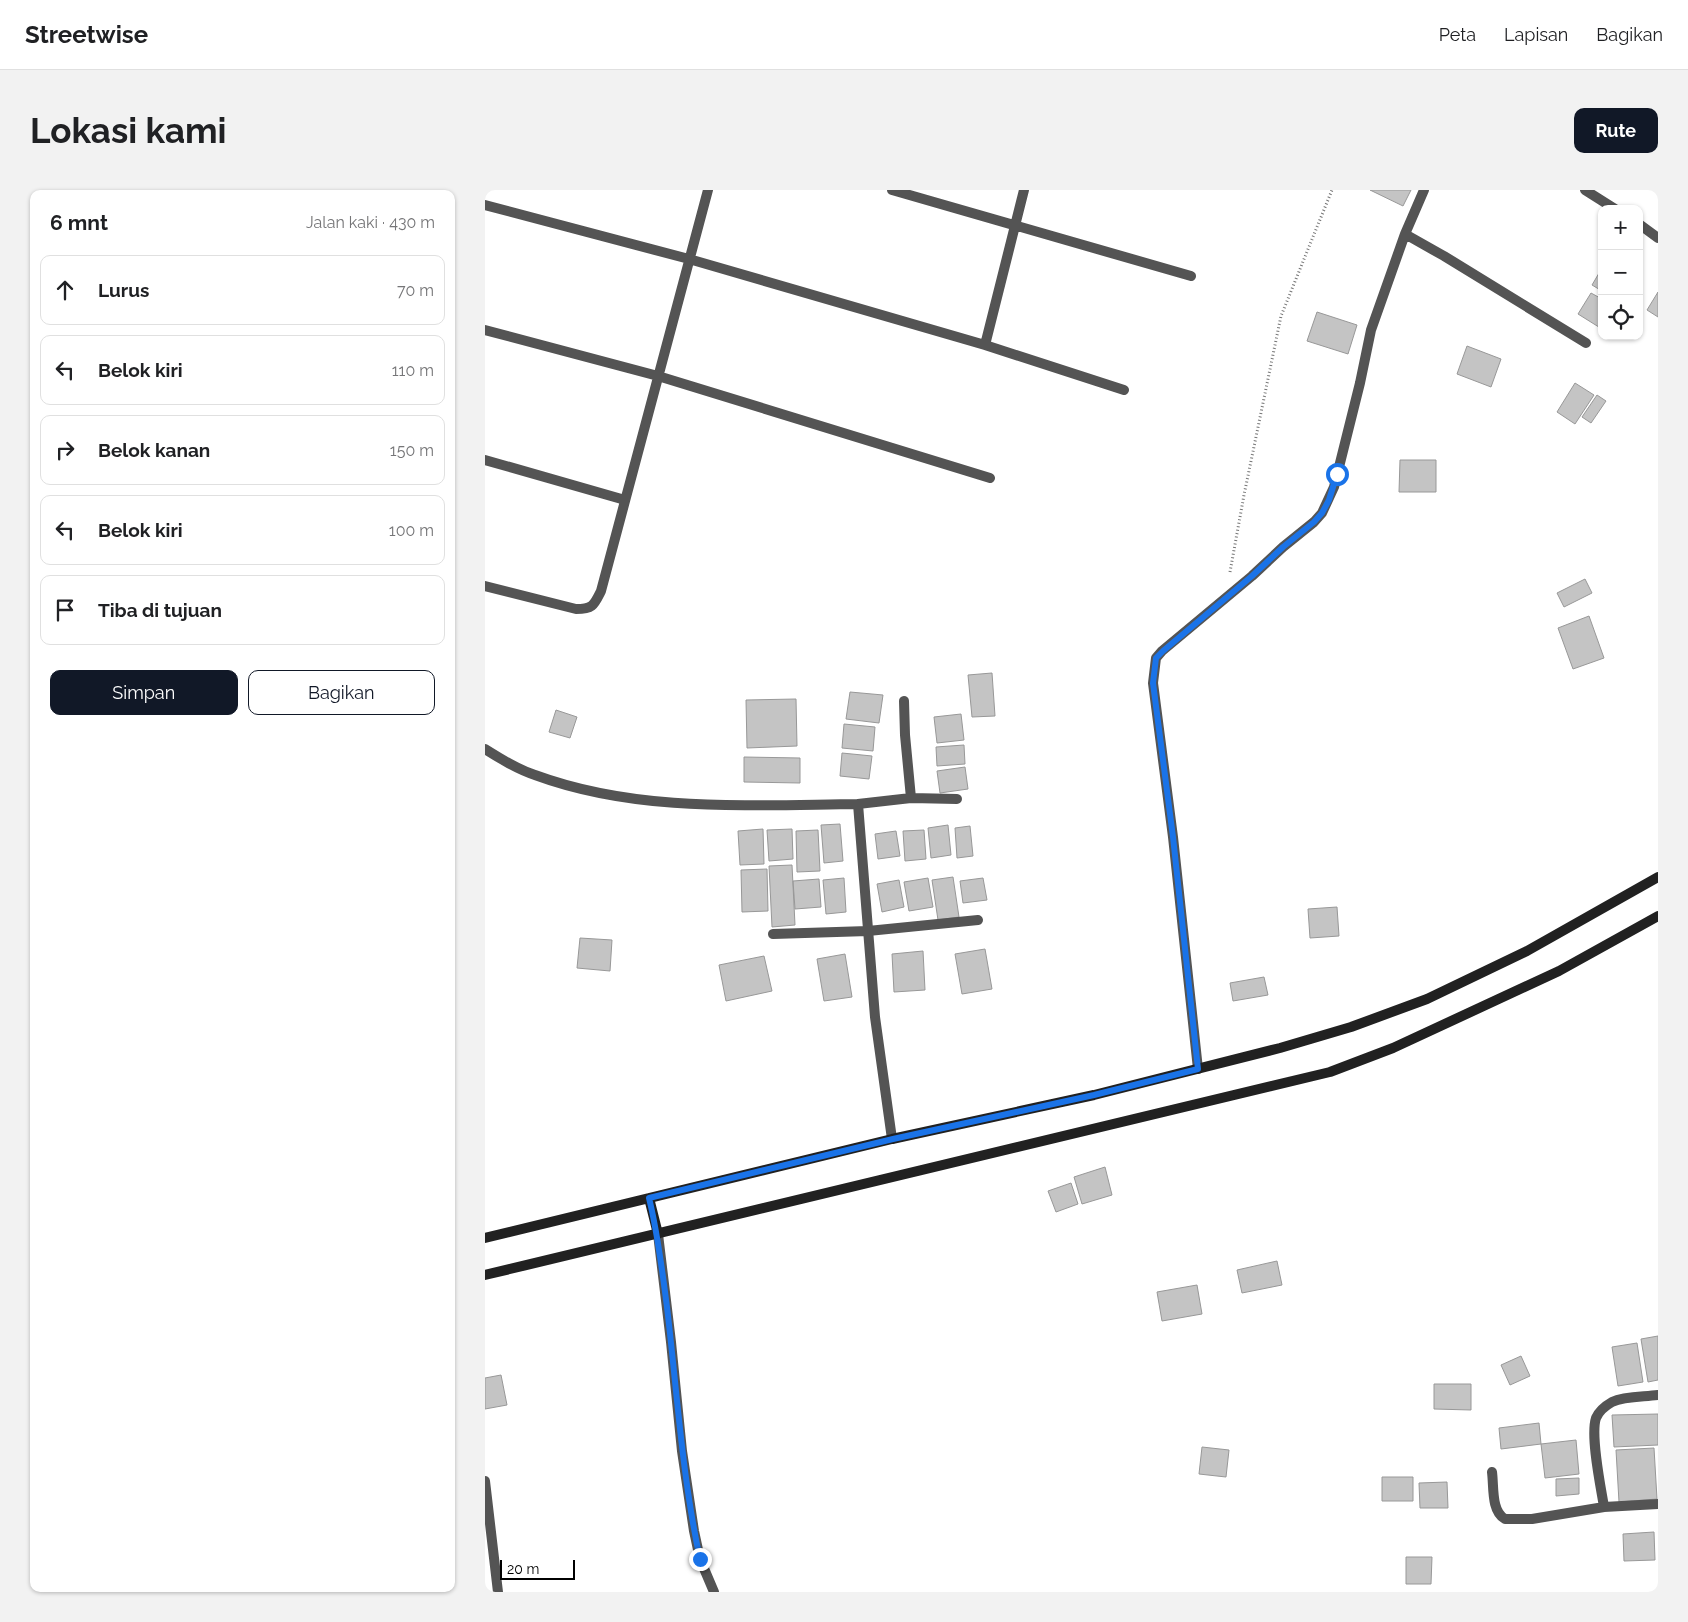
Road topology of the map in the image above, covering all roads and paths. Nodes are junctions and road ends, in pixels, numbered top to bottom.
1 (707, 190) edge
2 (892, 190) edge
3 (1024, 190) edge
4 (1332, 190) edge
5 (1424, 190) edge
6 (1585, 190) edge
7 (485, 205) edge
8 (1609, 205) edge
9 (1015, 226) junction
10 (1643, 226) edge
11 (1657, 233) edge
12 (1405, 234) junction
13 (689, 259) junction
14 (1191, 276) dead end
15 (485, 330) edge
16 (1586, 343) dead end
17 (985, 345) junction
18 (658, 376) junction
19 (1124, 390) dead end
20 (485, 460) edge
21 (990, 478) dead end
22 (625, 500) junction
23 (485, 586) edge
24 (1224, 600) junction
25 (903, 701) dead end
26 (485, 749) edge
27 (911, 798) junction
28 (957, 799) dead end
29 (858, 804) junction
30 (1658, 877) edge
31 (1658, 916) edge
32 (978, 920) dead end
33 (868, 930) junction
34 (773, 934) dead end
35 (1198, 1069) junction
36 (893, 1139) junction
37 (649, 1198) junction
38 (658, 1234) junction
39 (485, 1238) edge
40 (485, 1275) edge
41 (1658, 1395) edge
42 (1492, 1472) dead end
43 (485, 1481) edge
44 (1658, 1504) edge
45 (1604, 1508) junction
46 (499, 1592) edge
47 (714, 1592) edge

1 - 13 street
2 - 9 street
3 - 9 street
4 - 24 path
5 - 12 street
6 - 8 street
7 - 13 street
9 - 14 street
9 - 17 street
10 - 11 street
12 - 16 street
12 - 24 street
13 - 17 street
13 - 18 street
15 - 18 street
17 - 19 street
18 - 21 street
18 - 22 street
20 - 22 street
22 - 23 street
24 - 35 street
25 - 27 street
26 - 29 street
27 - 28 street
27 - 29 street
29 - 33 street
30 - 35 street
31 - 38 street
32 - 33 street
33 - 34 street
33 - 36 street
35 - 36 street
36 - 37 street
37 - 38 street
37 - 39 street
38 - 40 street
38 - 47 street
41 - 45 street
42 - 45 street
43 - 46 street
44 - 45 street

